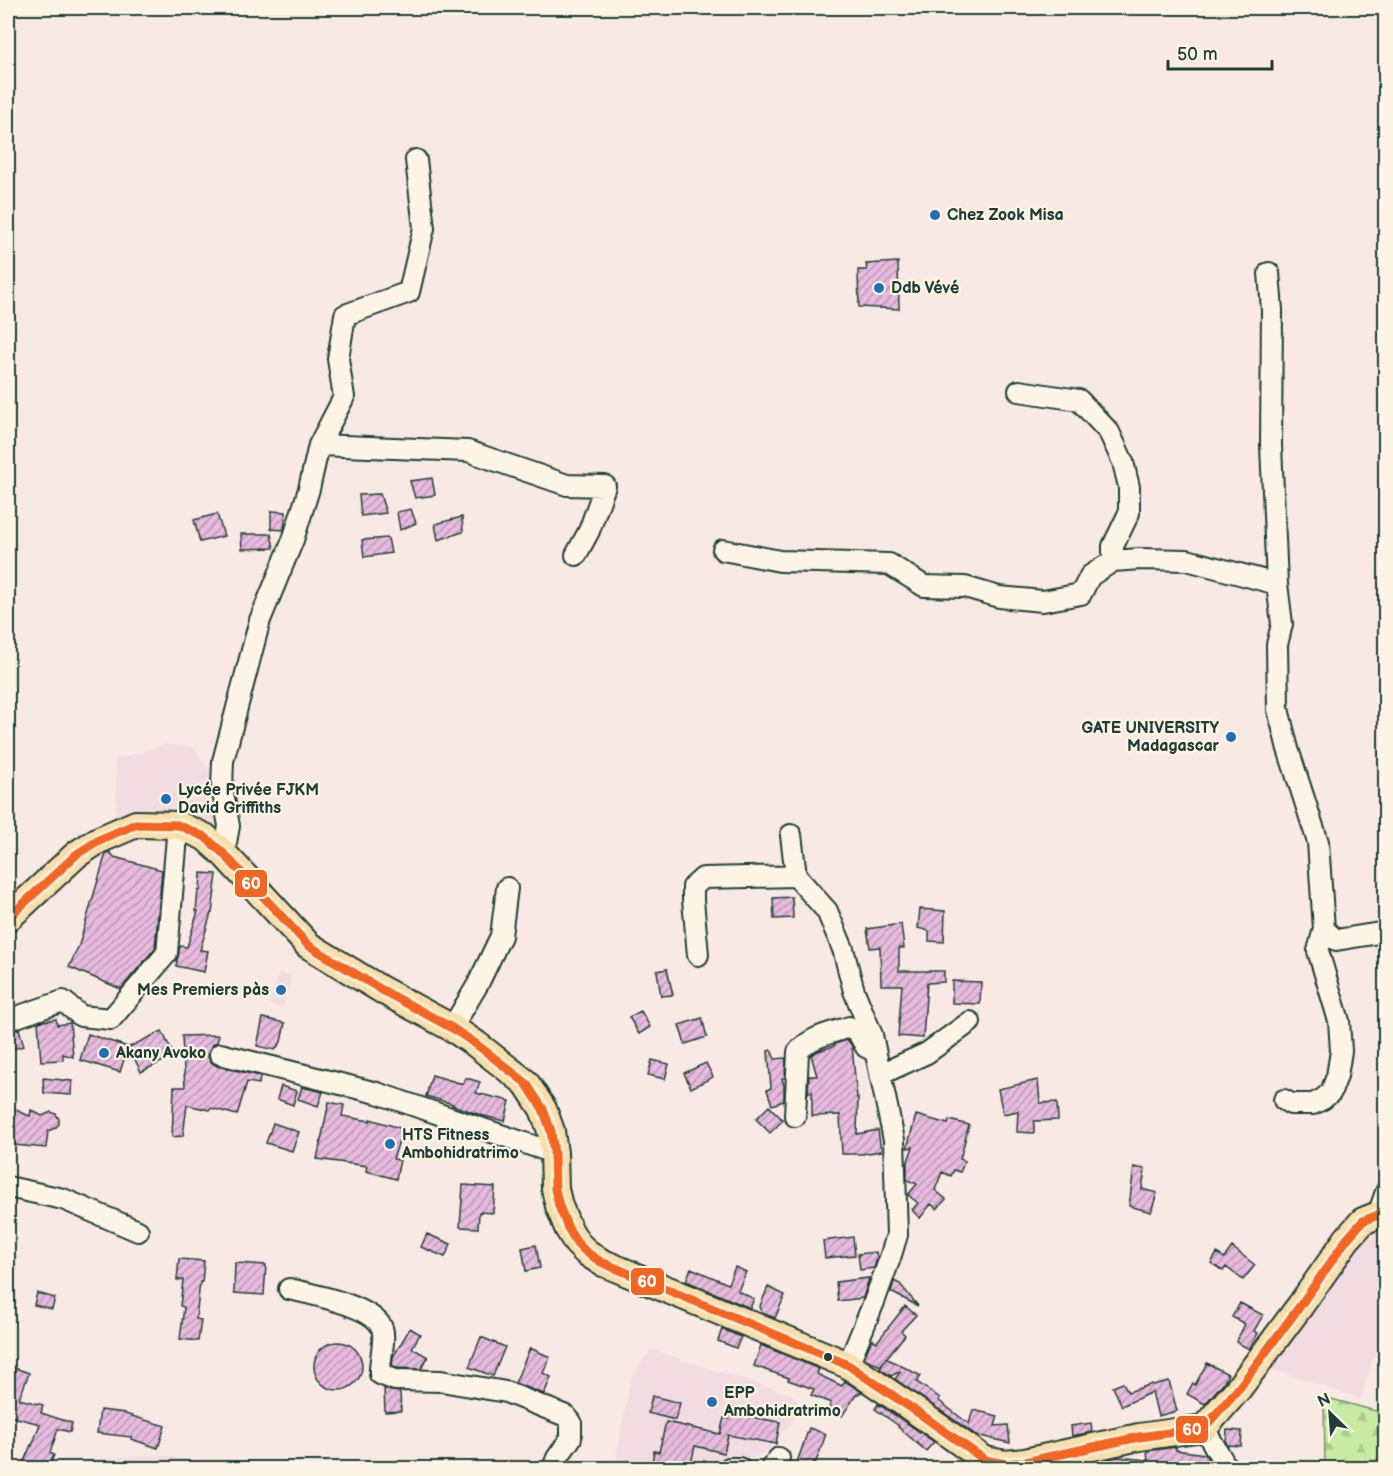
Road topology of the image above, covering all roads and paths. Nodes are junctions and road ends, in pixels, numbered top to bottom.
1 (416, 160) dead end
2 (1269, 273) dead end
3 (1019, 391) dead end
4 (318, 445) junction
5 (723, 550) dead end
6 (576, 555) dead end
7 (1113, 561) junction
8 (1277, 584) junction
9 (178, 825) junction
10 (791, 835) dead end
11 (224, 854) junction
12 (796, 876) junction
13 (507, 888) dead end
14 (8, 918) edge
15 (1324, 929) junction
16 (1386, 932) edge
17 (698, 955) dead end
18 (8, 1020) edge
19 (970, 1022) dead end
20 (452, 1028) junction
21 (876, 1050) junction
22 (220, 1054) dead end
23 (881, 1074) junction
24 (1284, 1100) dead end
25 (795, 1116) dead end
26 (554, 1153) junction
27 (8, 1187) edge
28 (1383, 1208) edge
29 (138, 1231) dead end
30 (289, 1289) dead end
31 (848, 1365) junction
32 (1204, 1428) junction
33 (1001, 1465) edge
34 (553, 1468) edge
35 (729, 1468) edge
36 (739, 1468) edge
37 (1227, 1468) edge

1 - 4 street
2 - 8 street
3 - 7 street
4 - 6 street
4 - 11 street
5 - 7 street
7 - 8 street
8 - 15 street
9 - 11 main road
9 - 14 main road
9 - 18 street
10 - 12 street
11 - 20 main road
12 - 17 street
12 - 21 street
13 - 20 street
15 - 16 street
15 - 24 street
19 - 23 street
20 - 26 main road
21 - 23 street
21 - 25 street
22 - 26 street
23 - 31 street
26 - 31 main road
27 - 29 street
28 - 32 main road
30 - 34 street
31 - 33 main road
32 - 33 main road
32 - 37 street
35 - 36 street

